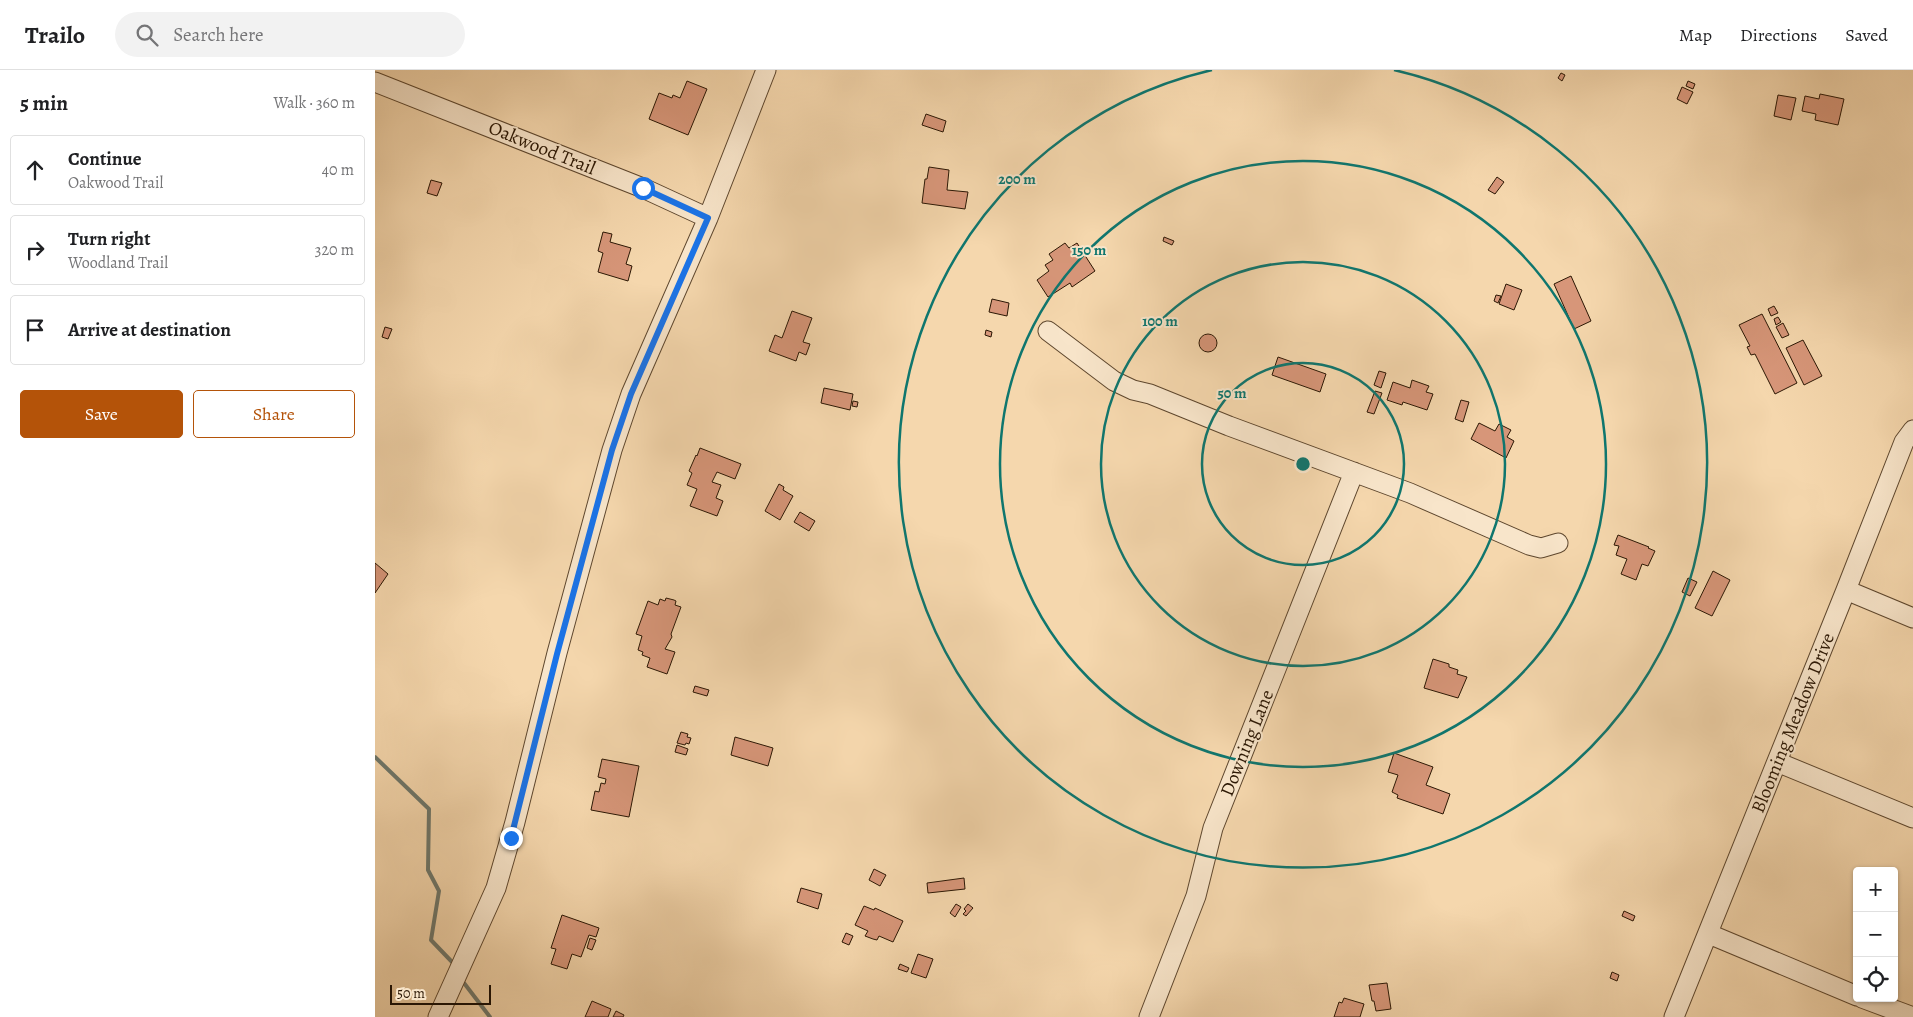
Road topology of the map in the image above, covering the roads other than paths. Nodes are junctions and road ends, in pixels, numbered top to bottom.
1 (766, 70) edge
2 (375, 82) edge
3 (708, 218) junction
4 (1048, 331) dead end
5 (1913, 430) edge
6 (1355, 472) junction
7 (1558, 543) dead end
8 (1846, 590) junction
9 (1913, 618) edge
10 (1777, 762) junction
11 (1913, 818) edge
12 (1709, 934) junction
13 (1853, 994) edge
14 (1872, 1002) edge
15 (438, 1017) edge
16 (1149, 1017) edge
17 (1674, 1017) edge
18 (1913, 1017) edge

1 - 3 street
2 - 3 street, Oakwood Trail
3 - 15 street
4 - 6 street
5 - 8 street, Blooming Meadow Drive
6 - 7 street
6 - 16 street, Downing Lane
8 - 9 street
8 - 10 street, Blooming Meadow Drive
10 - 11 street
10 - 12 street, Blooming Meadow Drive
12 - 13 street
12 - 17 street, Blooming Meadow Drive
14 - 18 street

